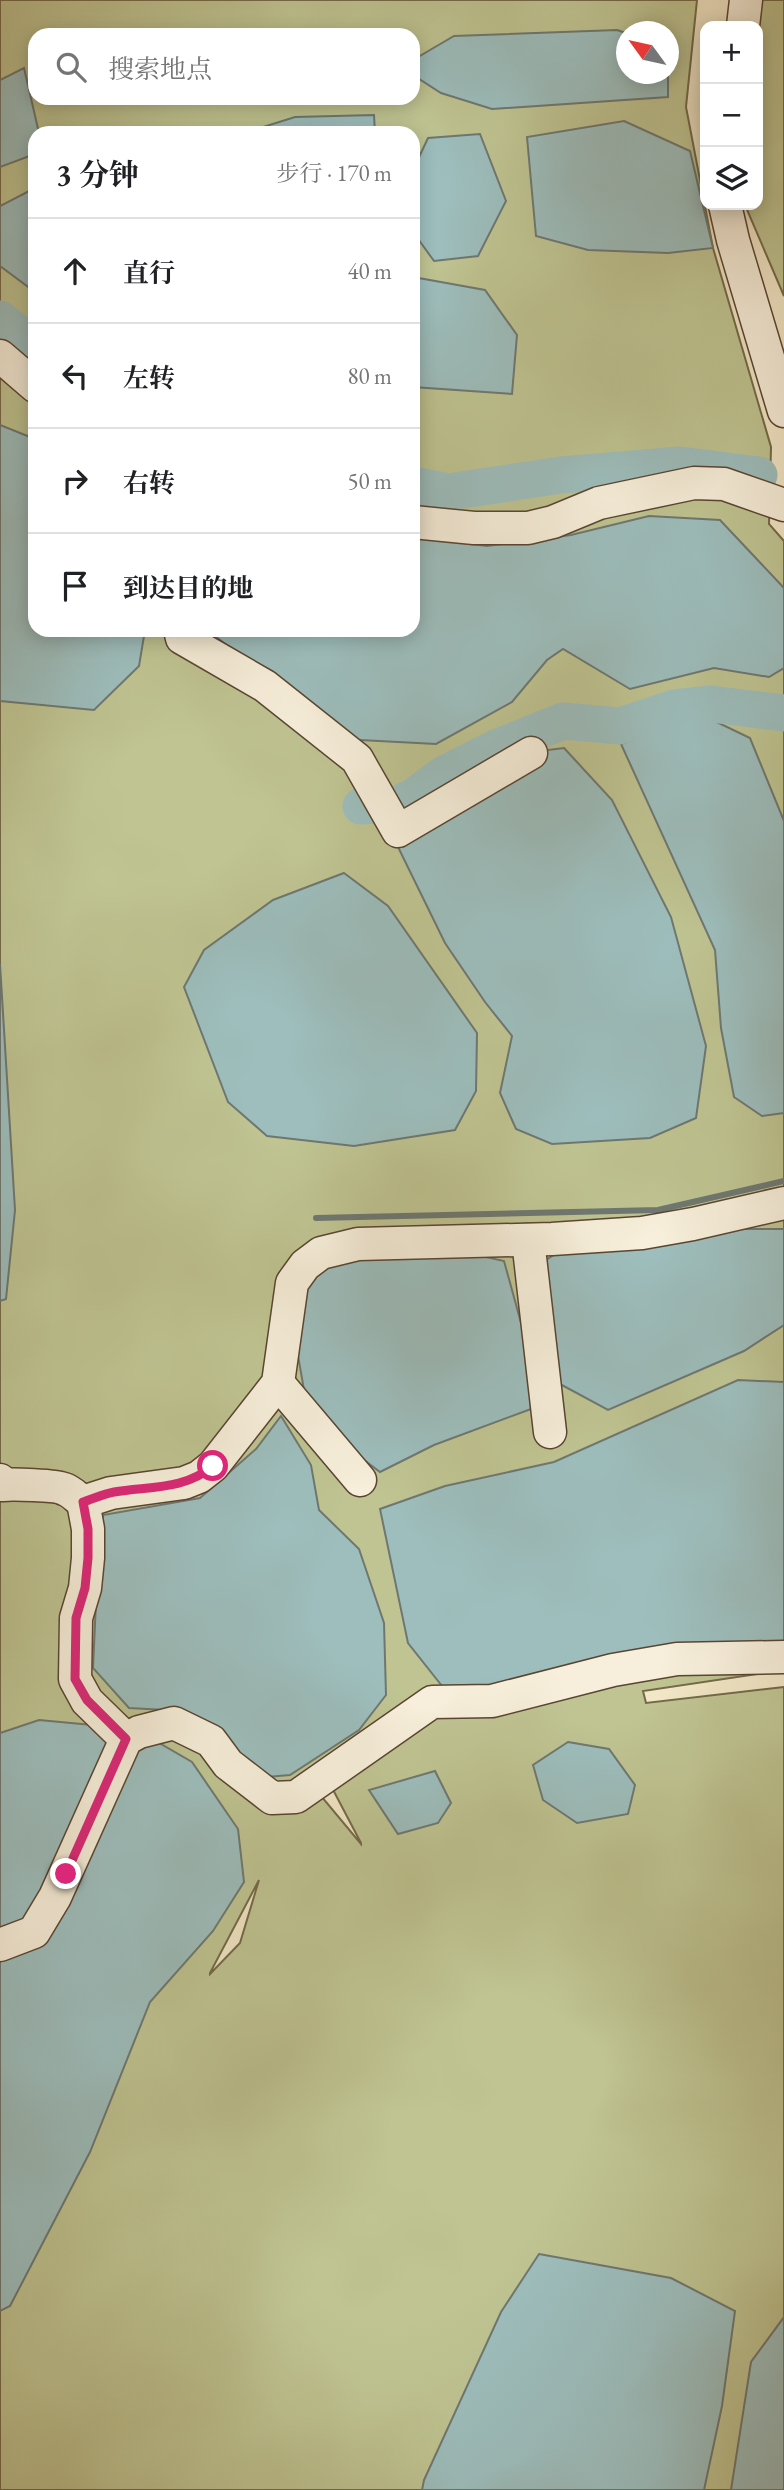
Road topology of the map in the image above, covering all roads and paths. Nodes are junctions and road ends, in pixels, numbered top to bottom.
1 (726, 210) edge
2 (0, 356) edge
3 (28, 380) edge
4 (784, 411) edge
5 (784, 505) edge
6 (420, 523) edge
7 (182, 637) edge
8 (531, 753) dead end
9 (784, 1203) edge
10 (528, 1240) junction
11 (278, 1383) junction
12 (551, 1432) dead end
13 (0, 1480) edge
14 (360, 1480) dead end
15 (83, 1502) junction
16 (784, 1657) edge
17 (126, 1739) junction
18 (0, 1945) edge

1 - 4 street
2 - 3 street
5 - 6 street
7 - 8 street
9 - 10 street
10 - 11 street
10 - 12 street
11 - 14 street
11 - 15 street
13 - 15 street
15 - 17 street
16 - 17 street
17 - 18 street

